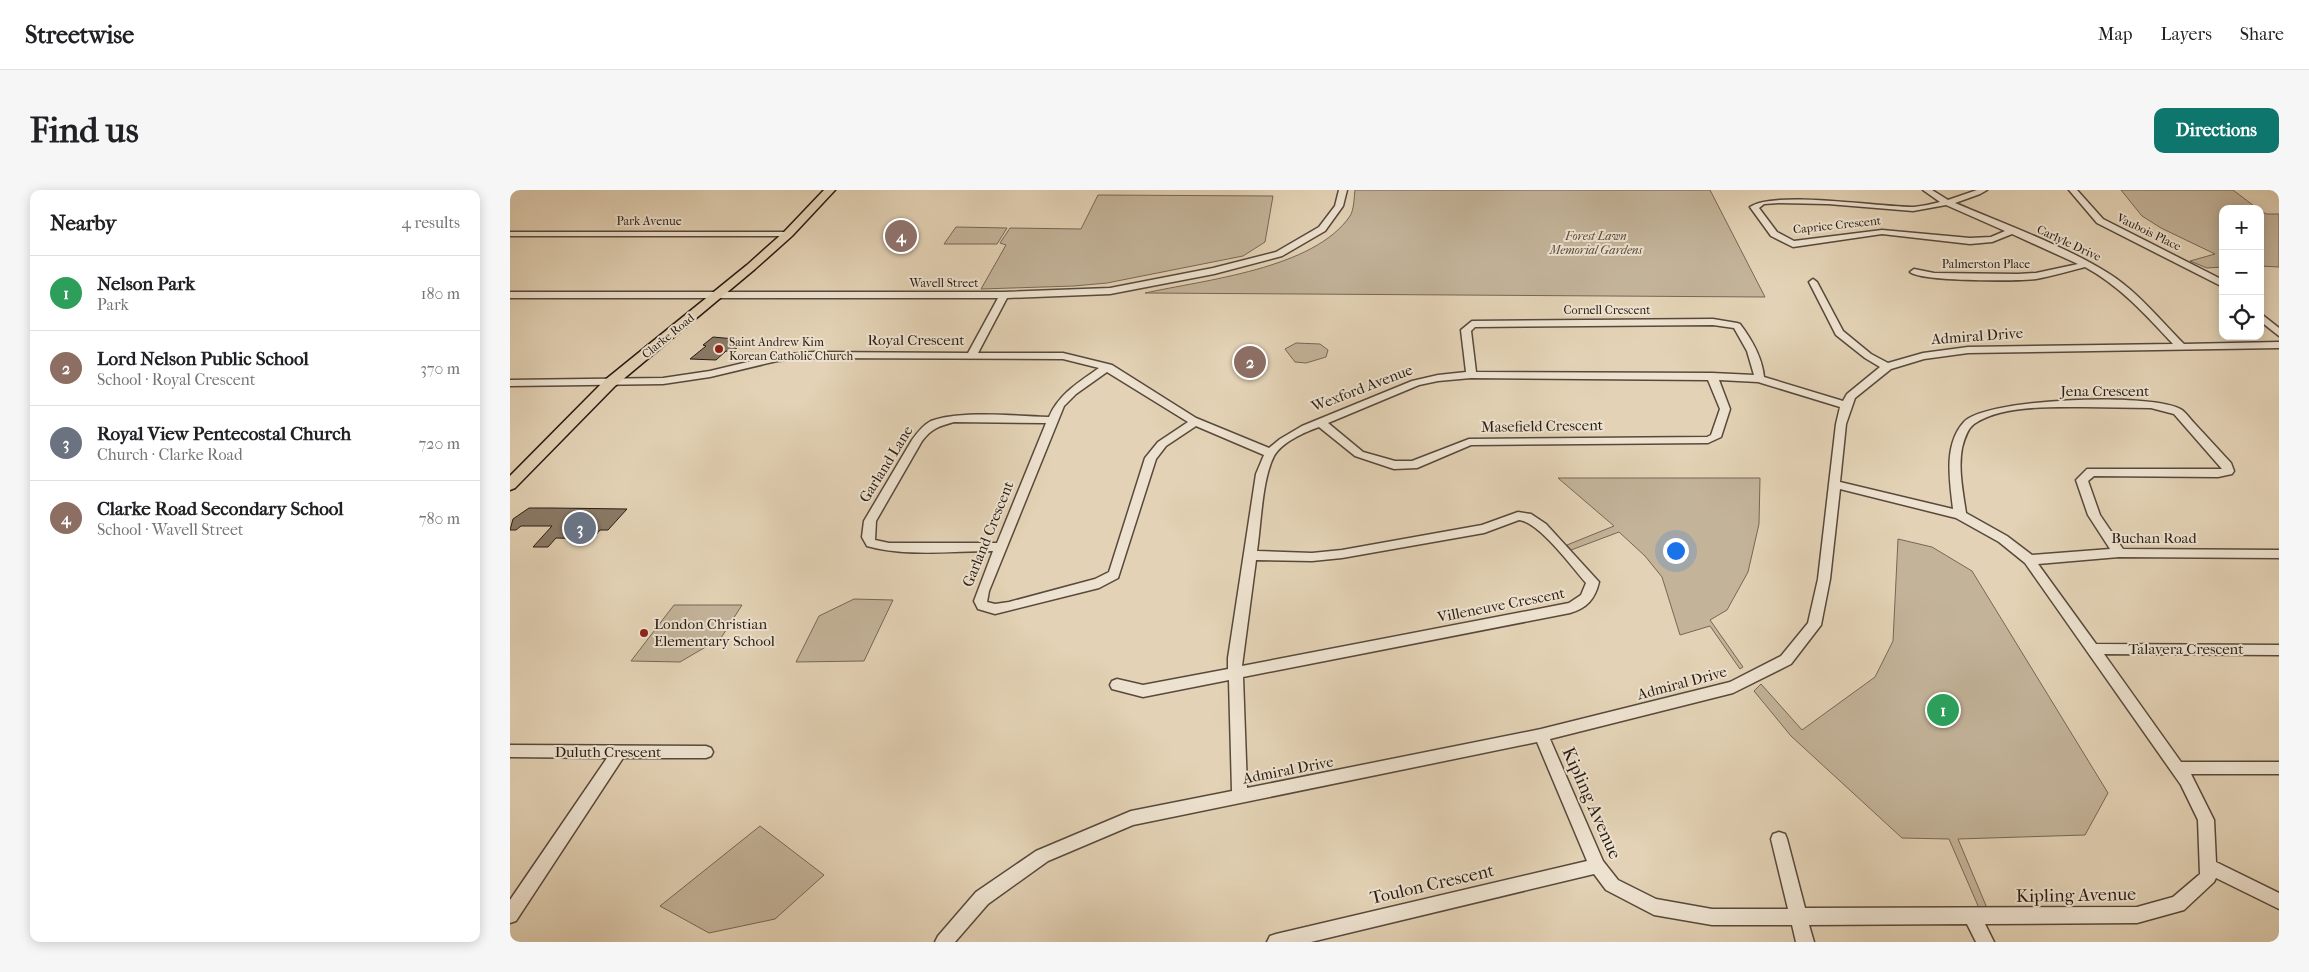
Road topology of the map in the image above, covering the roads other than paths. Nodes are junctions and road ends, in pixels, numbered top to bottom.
1 (830, 190) edge
2 (1342, 190) edge
3 (1927, 190) edge
4 (1983, 190) edge
5 (2073, 190) edge
6 (1946, 202) junction
7 (2013, 231) junction
8 (510, 234) edge
9 (788, 234) junction
10 (2086, 264) junction
11 (1914, 272) dead end
12 (1813, 282) dead end
13 (2219, 282) edge
14 (719, 294) junction
15 (510, 295) edge
16 (1004, 295) junction
17 (2264, 320) edge
18 (2279, 333) edge
19 (2279, 345) edge
20 (2181, 346) junction
21 (972, 355) junction
22 (1108, 367) junction
23 (1887, 367) junction
24 (1471, 375) junction
25 (1712, 376) junction
26 (1759, 379) junction
27 (510, 383) edge
28 (610, 383) junction
29 (1846, 405) junction
30 (1052, 420) junction
31 (1196, 422) junction
32 (1320, 422) junction
33 (1270, 453) junction
34 (1834, 484) junction
35 (510, 485) edge
36 (1960, 515) junction
37 (1000, 547) junction
38 (2119, 553) junction
39 (2279, 554) edge
40 (1249, 555) junction
41 (2029, 560) junction
42 (2092, 649) junction
43 (2279, 650) edge
44 (1237, 672) junction
45 (1117, 685) dead end
46 (1541, 736) junction
47 (510, 751) edge
48 (706, 752) dead end
49 (618, 753) junction
50 (2177, 768) junction
51 (2279, 768) edge
52 (1240, 796) junction
53 (1779, 839) dead end
54 (1598, 866) junction
55 (2208, 866) junction
56 (2279, 901) edge
57 (510, 915) edge
58 (1798, 916) junction
59 (1972, 916) junction
60 (944, 942) edge
61 (1276, 942) edge
62 (1806, 942) edge
63 (1984, 942) edge

1 - 9 main road, Clarke Road
2 - 16 street, Wavell Street
3 - 6 street, Carlyle Drive
4 - 6 street
5 - 13 street, Vaubois Place
6 - 7 street, Carlyle Drive
6 - 7 street, Caprice Crescent
7 - 10 street, Carlyle Drive
8 - 9 street, Park Avenue
9 - 14 main road, Clarke Road
10 - 11 street, Palmerston Place
10 - 20 street, Carlyle Drive
12 - 23 street
14 - 15 street, Wavell Street
14 - 16 street, Wavell Street
14 - 28 main road, Clarke Road
16 - 21 street
17 - 18 street
19 - 20 street, Admiral Drive
20 - 23 street, Admiral Drive
21 - 22 street, Royal Crescent
21 - 28 street, Royal Crescent
22 - 30 street, Garland Crescent
22 - 31 street, Royal Crescent
23 - 29 street, Admiral Drive
24 - 25 street, Wexford Avenue
24 - 26 street, Cornell Crescent
24 - 32 street, Wexford Avenue
25 - 26 street, Wexford Avenue
25 - 32 street, Masefield Crescent
26 - 29 street, Wexford Avenue
27 - 28 street, Royal Crescent
28 - 35 main road, Clarke Road
29 - 34 street, Admiral Drive
30 - 37 street, Garland Crescent
30 - 37 street, Garland Lane
31 - 33 street, Royal Crescent
31 - 37 street, Garland Crescent
32 - 33 street, Wexford Avenue
33 - 40 street
34 - 36 street, Kipling Avenue
34 - 46 street, Admiral Drive
36 - 38 street, Jena Crescent
36 - 41 street, Kipling Avenue
38 - 39 street, Buchan Road
38 - 41 street, Buchan Road
40 - 44 street
40 - 44 street, Villeneuve Crescent
41 - 42 street, Kipling Avenue
42 - 43 street, Talavera Crescent
42 - 50 street, Kipling Avenue
44 - 45 street
44 - 52 street
46 - 52 street, Admiral Drive
46 - 54 street, Kipling Avenue
47 - 49 street, Duluth Crescent
48 - 49 street, Duluth Crescent
49 - 57 street
50 - 51 street
50 - 55 street, Kipling Avenue
52 - 60 street, Admiral Drive
53 - 58 street
54 - 58 street, Kipling Avenue
54 - 61 street, Toulon Crescent
55 - 56 street
55 - 59 street, Kipling Avenue
58 - 59 street, Kipling Avenue
58 - 62 street
59 - 63 street

